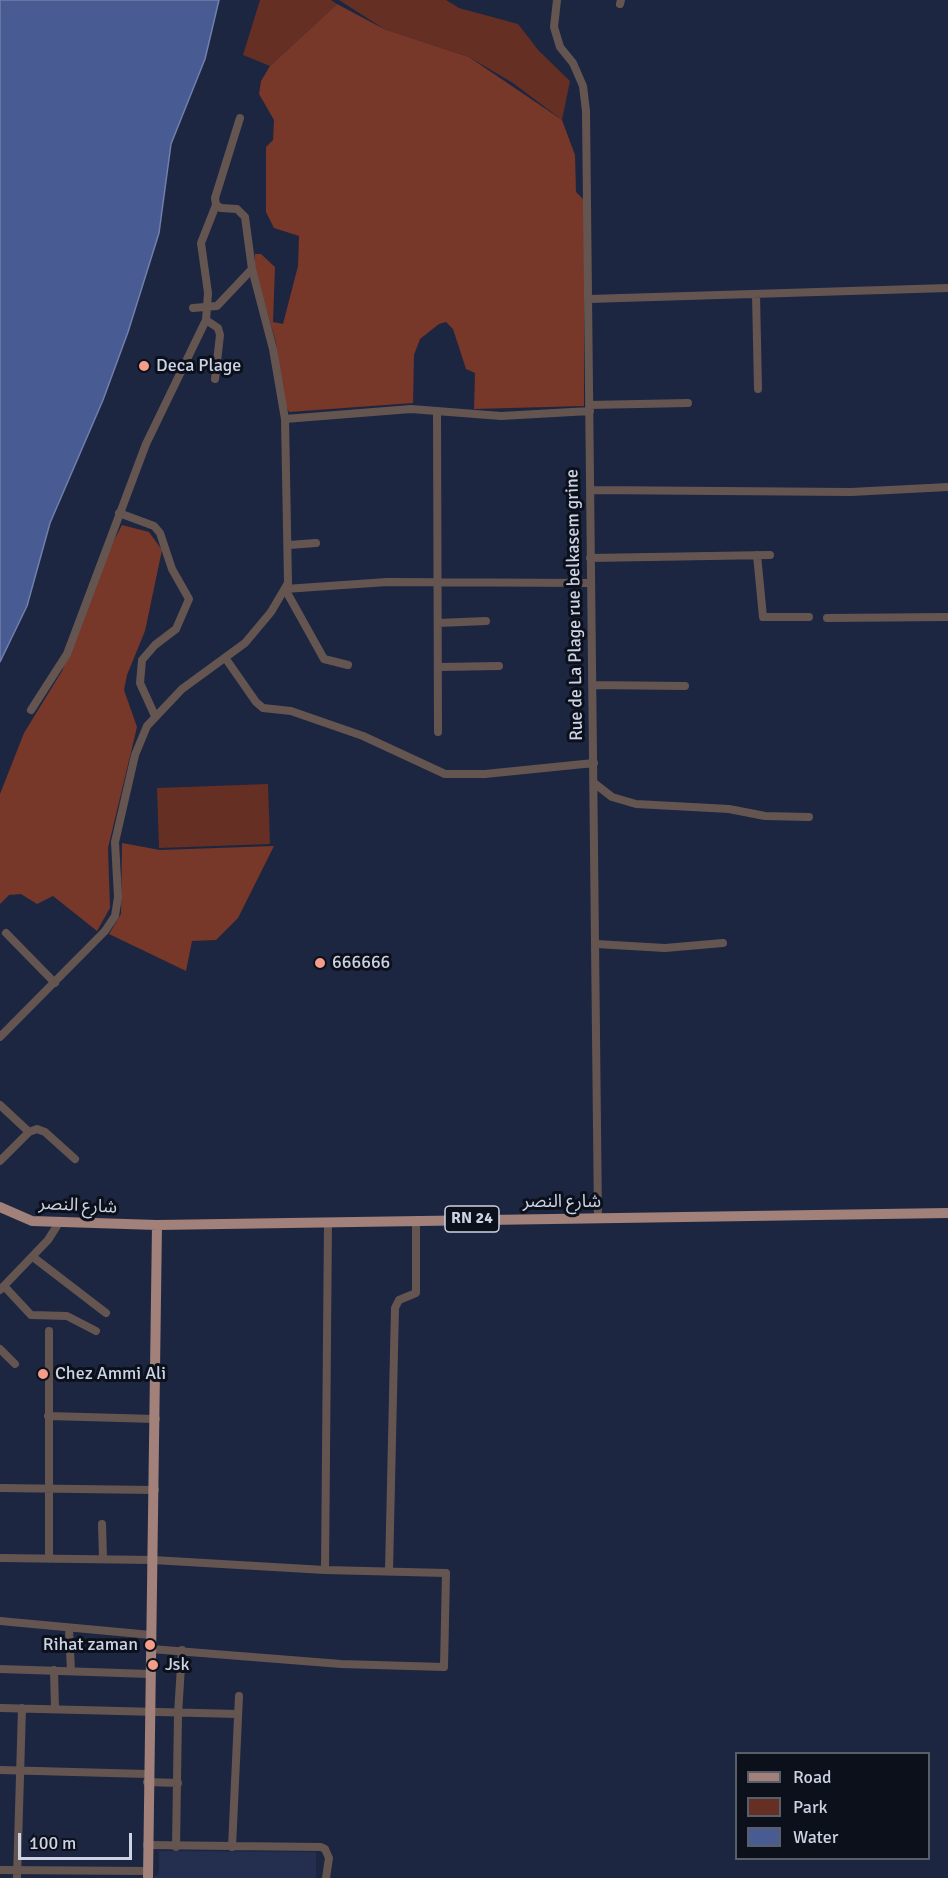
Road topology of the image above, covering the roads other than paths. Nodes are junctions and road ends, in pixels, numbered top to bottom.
1 (557, 0) edge
2 (240, 118) dead end
3 (216, 205) junction
4 (252, 269) junction
5 (948, 288) edge
6 (756, 294) junction
7 (589, 299) junction
8 (193, 308) dead end
9 (208, 308) junction
10 (206, 320) junction
11 (215, 379) dead end
12 (759, 389) dead end
13 (688, 403) dead end
14 (590, 408) junction
15 (437, 411) junction
16 (285, 419) junction
17 (948, 487) edge
18 (590, 490) junction
19 (119, 513) junction
20 (316, 543) dead end
21 (290, 545) junction
22 (758, 555) junction
23 (770, 555) dead end
24 (590, 558) junction
25 (438, 581) junction
26 (590, 583) junction
27 (285, 589) junction
28 (809, 617) dead end
29 (948, 617) edge
30 (826, 618) dead end
31 (486, 621) dead end
32 (438, 623) junction
33 (226, 659) junction
34 (348, 665) dead end
35 (499, 666) dead end
36 (438, 667) junction
37 (592, 684) junction
38 (685, 686) dead end
39 (30, 710) dead end
40 (155, 716) junction
41 (438, 732) dead end
42 (594, 763) junction
43 (594, 783) junction
44 (809, 817) dead end
45 (6, 933) dead end
46 (723, 943) dead end
47 (597, 944) junction
48 (55, 983) junction
49 (2, 1031) edge
50 (0, 1105) edge
51 (29, 1132) junction
52 (75, 1159) dead end
53 (0, 1161) edge
54 (0, 1207) edge
55 (948, 1213) edge
56 (598, 1218) junction
57 (416, 1220) junction
58 (60, 1221) junction
59 (328, 1222) junction
60 (157, 1225) junction
61 (33, 1257) junction
62 (2, 1288) edge
63 (106, 1313) dead end
64 (49, 1331) dead end
65 (96, 1331) dead end
66 (0, 1349) edge
67 (15, 1364) dead end
68 (48, 1416) junction
69 (156, 1419) junction
70 (0, 1488) edge
71 (47, 1489) junction
72 (154, 1490) junction
73 (102, 1524) dead end
74 (0, 1558) edge
75 (49, 1559) junction
76 (103, 1559) junction
77 (153, 1560) junction
78 (325, 1570) junction
79 (389, 1571) junction
80 (0, 1621) edge
81 (69, 1629) junction
82 (152, 1635) junction
83 (151, 1649) junction
84 (182, 1650) junction
85 (0, 1669) edge
86 (54, 1670) junction
87 (71, 1671) junction
88 (150, 1674) junction
89 (239, 1696) dead end
90 (0, 1708) edge
91 (22, 1708) junction
92 (55, 1709) junction
93 (148, 1714) junction
94 (178, 1714) junction
95 (238, 1714) junction
96 (0, 1770) edge
97 (19, 1771) junction
98 (147, 1778) junction
99 (177, 1783) junction
100 (147, 1845) junction
101 (176, 1847) junction
102 (232, 1847) junction
103 (0, 1870) edge
104 (17, 1874) edge
105 (148, 1874) edge
106 (327, 1878) edge

1 - 7 street, Rue de La Plage rue belkasem grine
2 - 3 street
3 - 4 street
3 - 9 street
4 - 9 street
4 - 16 street
5 - 6 street
6 - 7 street
6 - 12 street
7 - 14 street, Rue de La Plage rue belkasem grine
8 - 9 street
9 - 10 street
10 - 11 street
10 - 19 street
13 - 14 street
14 - 15 street
14 - 18 street, Rue de La Plage rue belkasem grine
15 - 16 street
15 - 25 street
16 - 21 street
17 - 18 street
18 - 24 street, Rue de La Plage rue belkasem grine
19 - 39 street
19 - 40 street
20 - 21 street
21 - 27 street
22 - 23 street
22 - 24 street
22 - 28 street
24 - 26 street, Rue de La Plage rue belkasem grine
25 - 26 street
25 - 27 street
25 - 32 street
26 - 37 street, Rue de La Plage rue belkasem grine
27 - 33 street
27 - 34 street
29 - 30 street
31 - 32 street
32 - 36 street
33 - 40 street
33 - 42 street
35 - 36 street
36 - 41 street
37 - 38 street
37 - 42 street, Rue de La Plage rue belkasem grine
40 - 48 street
42 - 43 street, Rue de La Plage rue belkasem grine
43 - 44 street
43 - 47 street, Rue de La Plage rue belkasem grine
45 - 48 street
46 - 47 street
47 - 56 street, Rue de La Plage rue belkasem grine
48 - 49 street
50 - 51 street
51 - 52 street
51 - 53 street
54 - 58 main road, شارع النصر / RN 24
55 - 56 main road, شارع النصر / RN 24
56 - 57 main road, شارع النصر / RN 24
57 - 59 main road, شارع النصر / RN 24
57 - 79 street
58 - 60 main road, شارع النصر / RN 24
58 - 61 street
59 - 60 main road, شارع النصر / RN 24
59 - 78 street
60 - 69 main road
61 - 62 street
61 - 63 street
62 - 65 street
64 - 68 street
66 - 67 street
68 - 69 street
68 - 71 street
69 - 72 main road
70 - 71 street
71 - 72 street
71 - 75 street
72 - 77 main road
73 - 76 street
74 - 75 street
75 - 76 street
76 - 77 street
77 - 78 street
77 - 82 main road
78 - 79 street
79 - 84 street
80 - 81 street
81 - 82 street
81 - 87 street
82 - 83 main road
83 - 84 street
83 - 88 main road
84 - 94 street
85 - 86 street
86 - 87 street
86 - 92 street
87 - 88 street
88 - 93 main road
89 - 95 street
90 - 91 street
91 - 92 street
91 - 97 street
92 - 93 street
93 - 94 street
93 - 98 main road
94 - 95 street
94 - 99 street
95 - 102 street
96 - 97 street
97 - 98 street
97 - 104 street
98 - 99 street
98 - 100 main road
99 - 101 street
100 - 101 street
100 - 105 main road
101 - 102 street
102 - 106 street
103 - 104 street
104 - 105 street

